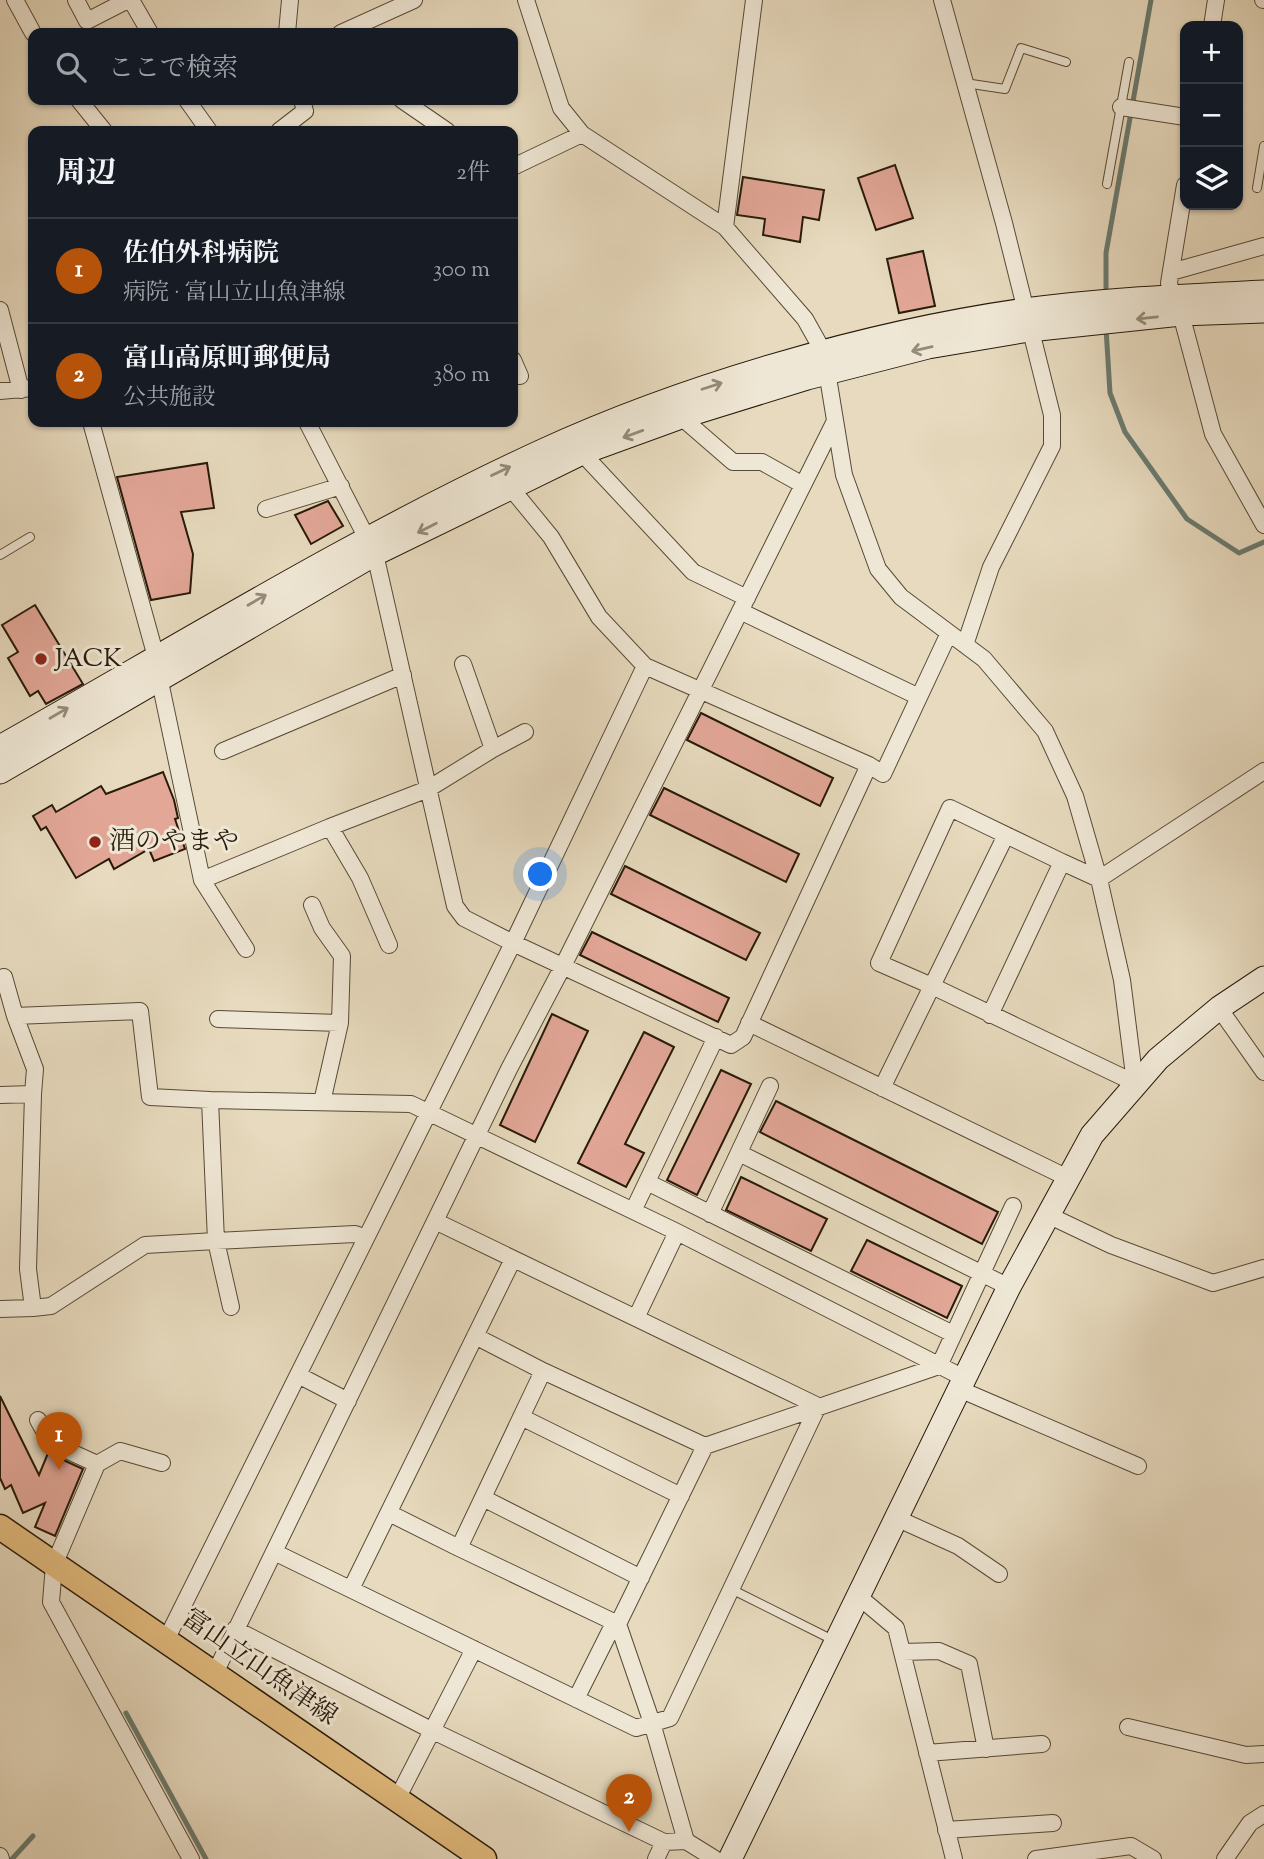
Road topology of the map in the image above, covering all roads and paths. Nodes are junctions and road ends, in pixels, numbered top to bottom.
1 (15, 0) edge
2 (76, 0) edge
3 (130, 0) edge
4 (290, 0) edge
5 (414, 0) edge
6 (526, 0) edge
7 (754, 0) edge
8 (942, 0) edge
9 (1216, 0) edge
10 (1213, 21) edge
11 (30, 28) edge
12 (146, 28) edge
13 (287, 28) edge
14 (352, 28) edge
15 (1066, 62) dead end
16 (1129, 62) dead end
17 (965, 83) junction
18 (83, 105) edge
19 (191, 105) edge
20 (303, 105) edge
21 (409, 105) edge
22 (1121, 107) junction
23 (1180, 116) edge
24 (100, 126) edge
25 (205, 126) edge
26 (286, 126) edge
27 (440, 126) edge
28 (582, 134) junction
29 (1264, 146) edge
30 (518, 165) edge
31 (1107, 184) dead end
32 (1257, 188) dead end
33 (1181, 210) edge
34 (725, 227) junction
35 (1264, 246) edge
36 (1171, 272) junction
37 (1264, 292) edge
38 (1177, 305) junction
39 (0, 310) edge
40 (1264, 311) edge
41 (1027, 320) junction
42 (826, 362) junction
43 (518, 371) edge
44 (520, 376) dead end
45 (27, 389) edge
46 (0, 391) edge
47 (681, 417) junction
48 (834, 423) junction
49 (92, 427) edge
50 (310, 427) edge
51 (582, 453) junction
52 (803, 485) junction
53 (341, 486) junction
54 (510, 487) junction
55 (266, 509) dead end
56 (1264, 525) edge
57 (30, 537) dead end
58 (371, 546) junction
59 (0, 555) edge
60 (743, 605) junction
61 (949, 633) junction
62 (965, 645) junction
63 (463, 663) dead end
64 (645, 666) junction
65 (158, 667) junction
66 (403, 675) junction
67 (702, 689) junction
68 (919, 697) junction
69 (525, 732) dead end
70 (1, 743) edge
71 (492, 749) junction
72 (223, 751) dead end
73 (869, 765) junction
74 (1264, 771) edge
75 (0, 772) edge
76 (428, 789) junction
77 (330, 827) junction
78 (1006, 835) junction
79 (1062, 862) junction
80 (1099, 879) junction
81 (202, 880) junction
82 (312, 905) dead end
83 (513, 943) junction
84 (389, 945) dead end
85 (246, 949) dead end
86 (563, 966) junction
87 (4, 977) dead end
88 (1264, 978) edge
89 (932, 986) junction
90 (1219, 1008) junction
91 (989, 1015) junction
92 (15, 1016) junction
93 (218, 1019) dead end
94 (340, 1023) junction
95 (750, 1023) junction
96 (716, 1037) junction
97 (1264, 1072) edge
98 (0, 1083) edge
99 (1135, 1083) junction
100 (770, 1086) dead end
101 (882, 1088) junction
102 (33, 1094) junction
103 (6, 1095) edge
104 (210, 1100) junction
105 (322, 1102) junction
106 (428, 1112) junction
107 (476, 1136) junction
108 (739, 1153) junction
109 (1068, 1178) junction
110 (647, 1182) junction
111 (1013, 1206) dead end
112 (633, 1211) junction
113 (710, 1214) junction
114 (1048, 1215) junction
115 (435, 1221) junction
116 (677, 1232) junction
117 (366, 1238) junction
118 (216, 1241) junction
119 (513, 1259) junction
120 (1264, 1268) edge
121 (980, 1274) junction
122 (1009, 1287) junction
123 (231, 1307) dead end
124 (33, 1308) junction
125 (0, 1309) edge
126 (636, 1318) junction
127 (953, 1334) junction
128 (475, 1336) junction
129 (939, 1366) junction
130 (543, 1371) junction
131 (298, 1375) junction
132 (962, 1383) junction
133 (348, 1401) junction
134 (818, 1406) junction
135 (521, 1417) junction
136 (38, 1420) dead end
137 (705, 1446) junction
138 (162, 1463) dead end
139 (97, 1464) junction
140 (1138, 1466) dead end
141 (681, 1496) junction
142 (483, 1498) junction
143 (389, 1513) junction
144 (896, 1518) junction
145 (0, 1527) edge
146 (459, 1548) junction
147 (274, 1552) junction
148 (54, 1565) junction
149 (999, 1574) dead end
150 (641, 1578) junction
151 (731, 1589) junction
152 (351, 1590) junction
153 (858, 1596) junction
154 (618, 1624) junction
155 (235, 1629) junction
156 (166, 1640) junction
157 (836, 1642) junction
158 (474, 1649) junction
159 (902, 1652) junction
160 (215, 1673) junction
161 (576, 1699) junction
162 (652, 1723) junction
163 (1128, 1727) dead end
164 (433, 1731) junction
165 (1042, 1744) dead end
166 (986, 1749) junction
167 (927, 1753) junction
168 (1264, 1754) edge
169 (397, 1799) junction
170 (1264, 1814) edge
171 (1053, 1822) dead end
172 (946, 1830) junction
173 (686, 1841) junction
174 (664, 1842) junction
175 (191, 1859) edge
176 (484, 1859) edge
177 (656, 1859) edge
178 (715, 1859) edge
179 (730, 1859) edge
180 (954, 1859) edge
181 (1036, 1859) edge
182 (1153, 1859) edge
183 (1225, 1859) edge

1 - 11 street
2 - 3 street
3 - 12 street
4 - 13 street
5 - 14 street
6 - 28 street
7 - 34 street
8 - 17 street
9 - 10 street
15 - 17 lane
16 - 22 lane
17 - 41 street
18 - 24 street
19 - 25 street
20 - 26 street
21 - 27 street
22 - 23 street
22 - 31 lane
28 - 30 street
28 - 34 street
29 - 32 lane
33 - 36 street
34 - 42 street
35 - 36 street
36 - 38 street
37 - 38 street
38 - 40 street
38 - 41 street
38 - 56 street
39 - 45 street
41 - 42 street
41 - 62 street
42 - 47 street
42 - 48 street
58 -> 42 street
43 - 44 street
45 - 46 street
47 -> 51 street
47 - 52 street
48 - 52 street
48 - 61 street
49 - 65 street
50 - 53 street
51 - 54 street
51 - 60 street
52 - 60 street
53 - 55 street
53 - 58 street
54 -> 58 street
54 - 64 street
57 - 59 lane
58 - 65 street
58 - 66 street
60 - 67 street
60 - 68 street
61 - 62 street
61 - 68 street
62 - 80 street
63 - 71 street
64 - 67 street
64 - 83 street
70 -> 65 street
65 - 75 street
65 - 81 street
66 - 72 street
66 - 76 street
67 - 73 street
67 - 86 street
68 - 73 street
69 - 71 street
71 - 76 street
73 - 95 street
74 - 80 street
76 - 77 street
76 - 83 street
77 - 81 street
77 - 84 street
78 - 79 street
78 - 89 street
78 - 89 street
79 - 80 street
79 - 91 street
80 - 99 street
81 - 85 street
82 - 94 street
83 - 86 street
83 - 106 street
86 - 96 street
86 - 107 street
87 - 92 street
88 - 90 street
89 - 91 street
89 - 101 street
90 - 97 street
90 - 99 street
91 - 99 street
92 - 102 street
92 - 104 street
93 - 94 street
94 - 105 street
95 - 96 street
95 - 101 street
96 - 110 street
98 - 103 street
99 - 109 street
100 - 108 street
101 - 109 street
102 - 103 street
102 - 124 street
104 - 105 street
104 - 118 street
105 - 106 street
106 - 107 street
106 - 117 street
107 - 112 street
107 - 115 street
108 - 113 street
108 - 121 street
109 - 114 street
110 - 112 street
110 - 113 street
111 - 121 street
112 - 116 street
113 - 127 street
114 - 120 street
114 - 122 street
115 - 119 street
115 - 133 street
116 - 126 street
116 - 129 street
117 - 118 street
117 - 131 street
118 - 123 street
118 - 124 street
119 - 126 street
119 - 128 street
121 - 122 street
121 - 127 street
122 - 132 street
124 - 125 street
126 - 134 street
127 - 129 street
128 - 130 street
128 - 143 street
129 - 132 street
129 - 134 street
130 - 135 street
130 - 137 street
131 - 133 street
131 - 156 street
132 - 140 street
132 - 144 street
133 - 147 street
134 - 137 street
134 - 151 street
135 - 141 street
135 - 142 street
136 - 139 street
137 - 141 street
138 - 139 street
139 - 148 street
141 - 150 street
142 - 146 street
142 - 150 street
143 - 146 street
143 - 152 street
144 - 149 street
144 - 153 street
145 - 148 main road, 富山立山魚津線
146 - 154 street
147 - 152 street
147 - 155 street
148 - 156 main road, 富山立山魚津線
148 - 175 street
150 - 154 street
151 - 157 lane
151 - 162 street
152 - 158 street
153 - 157 street
153 - 159 street
154 - 161 street
154 - 162 street
155 - 160 street
155 - 164 street
156 - 160 main road, 富山立山魚津線
157 - 179 street
158 - 161 street
158 - 164 street
159 - 166 street
159 - 167 street
160 - 169 main road, 富山立山魚津線
161 - 162 street
162 - 173 street
163 - 168 street
164 - 169 street
164 - 174 street
165 - 166 street
166 - 167 street
167 - 172 street
169 - 176 main road, 富山立山魚津線
170 - 183 street
171 - 172 street
172 - 180 street
173 - 174 street
173 - 178 street
174 - 177 street
181 - 182 street

